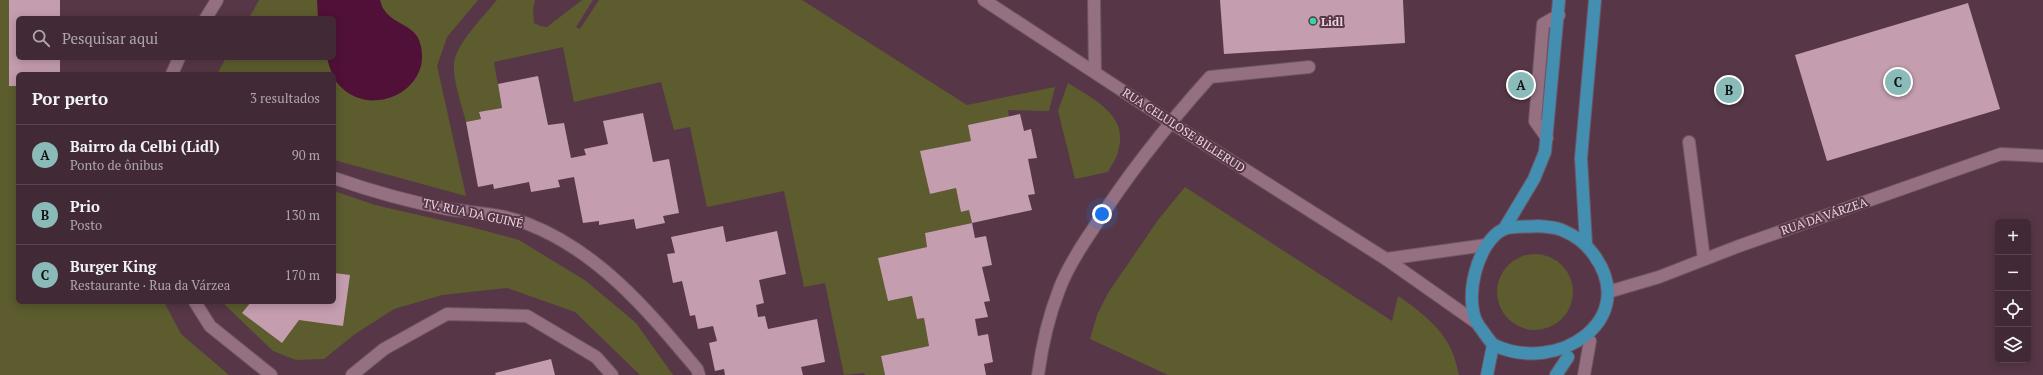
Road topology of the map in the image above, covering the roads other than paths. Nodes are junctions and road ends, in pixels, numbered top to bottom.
1 (218, 0) edge
2 (984, 0) edge
3 (1094, 0) edge
4 (1559, 0) edge
5 (1595, 0) edge
6 (207, 16) edge
7 (178, 60) edge
8 (1309, 67) dead end
9 (173, 72) edge
10 (1095, 72) junction
11 (1170, 122) junction
12 (1689, 142) dead end
13 (2043, 156) edge
14 (336, 179) edge
15 (1504, 229) junction
16 (1586, 244) junction
17 (1486, 245) junction
18 (1386, 259) junction
19 (1704, 259) junction
20 (1608, 292) junction
21 (196, 304) edge
22 (1477, 323) junction
23 (1590, 341) junction
24 (1493, 345) junction
25 (1568, 357) junction
26 (271, 375) edge
27 (352, 375) edge
28 (612, 375) edge
29 (699, 375) edge
30 (1038, 375) edge
31 (1487, 375) edge
32 (1556, 375) edge
33 (1584, 375) edge

1 - 6 street
2 - 10 street, RUA CELULOSE BILLERUD
3 - 10 street
4 - 15 main road
5 - 16 main road
7 - 9 street
8 - 11 street
10 - 11 street, RUA CELULOSE BILLERUD
11 - 18 street, RUA CELULOSE BILLERUD
11 - 30 street
12 - 19 street
13 - 19 street, RUA DA VÁRZEA
14 - 29 street, TV. RUA DA GUINÉ
15 - 16 main road
15 - 17 main road
16 - 20 main road
17 - 18 street
17 - 22 main road
18 - 22 street, RUA CELULOSE BILLERUD
19 - 20 street, RUA DA VÁRZEA
20 - 23 main road
21 - 26 street
22 - 24 main road
23 - 25 main road
23 - 33 street
24 - 25 main road
24 - 31 main road
25 - 32 main road
27 - 28 street

